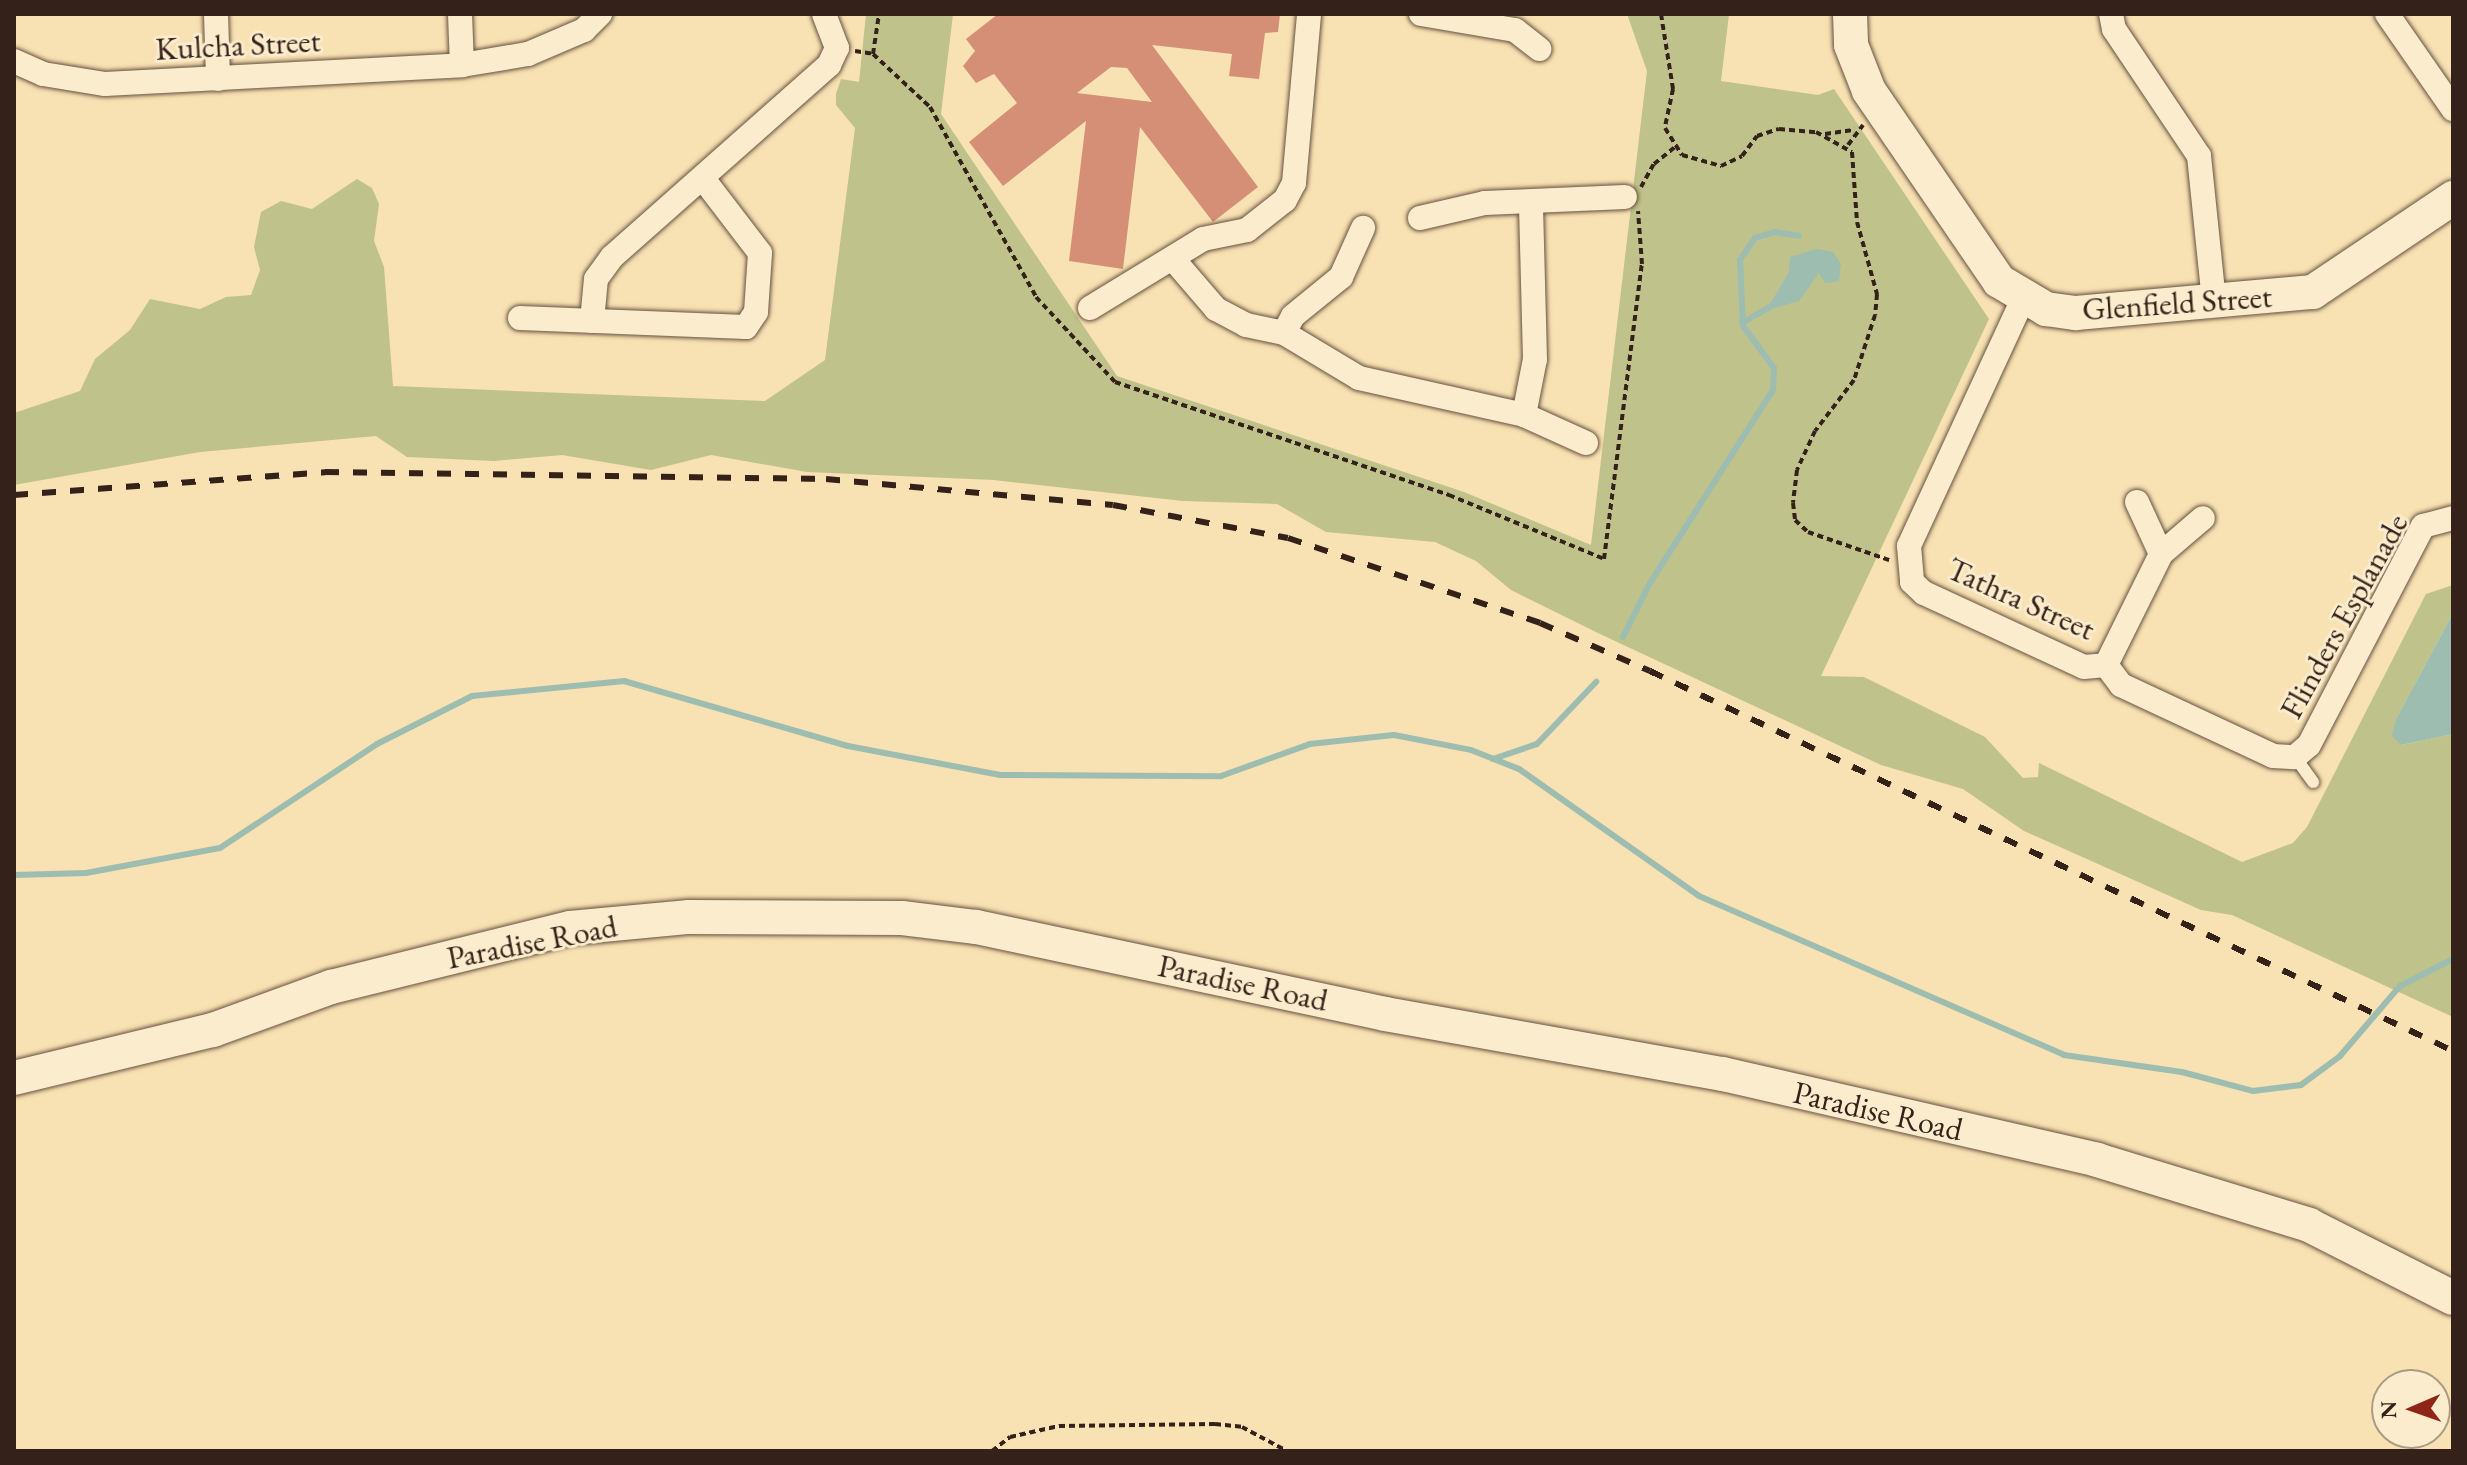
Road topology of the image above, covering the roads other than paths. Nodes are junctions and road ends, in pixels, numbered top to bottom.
1 (216, 14) edge
2 (460, 14) edge
3 (600, 14) edge
4 (824, 14) edge
5 (1309, 14) edge
6 (1421, 14) edge
7 (1850, 14) edge
8 (2111, 14) edge
9 (2387, 14) edge
10 (1539, 49) dead end
11 (14, 61) edge
12 (462, 65) junction
13 (218, 79) junction
14 (2453, 109) edge
15 (705, 181) junction
16 (1625, 197) dead end
17 (2453, 198) edge
18 (1531, 203) junction
19 (1420, 218) dead end
20 (1363, 228) dead end
21 (1173, 259) junction
22 (2023, 299) junction
23 (2214, 301) junction
24 (1090, 308) dead end
25 (520, 318) dead end
26 (592, 321) junction
27 (1284, 333) junction
28 (1524, 415) junction
29 (1586, 443) dead end
30 (2137, 502) dead end
31 (2203, 518) dead end
32 (2453, 518) edge
33 (2161, 554) junction
34 (2106, 665) junction
35 (2295, 757) junction
36 (2313, 782) dead end
37 (14, 1078) edge
38 (2453, 1298) edge

1 - 13 street
2 - 12 street
3 - 12 street, Kulcha Street
4 - 15 street
5 - 21 street
6 - 10 street
7 - 22 street, Glenfield Street
8 - 23 street
9 - 14 street
11 - 13 street, Kulcha Street
12 - 13 street, Kulcha Street
15 - 26 street
15 - 26 street
16 - 18 street
17 - 23 street, Glenfield Street
18 - 19 street
18 - 28 street
20 - 27 street
21 - 24 street
21 - 27 street
22 - 23 street, Glenfield Street
22 - 34 street, Tathra Street
25 - 26 street
27 - 28 street
28 - 29 street
30 - 33 street
31 - 33 street
32 - 35 street, Flinders Esplanade
33 - 34 street
34 - 35 street, Tathra Street
35 - 36 lane
37 - 38 street, Paradise Road

